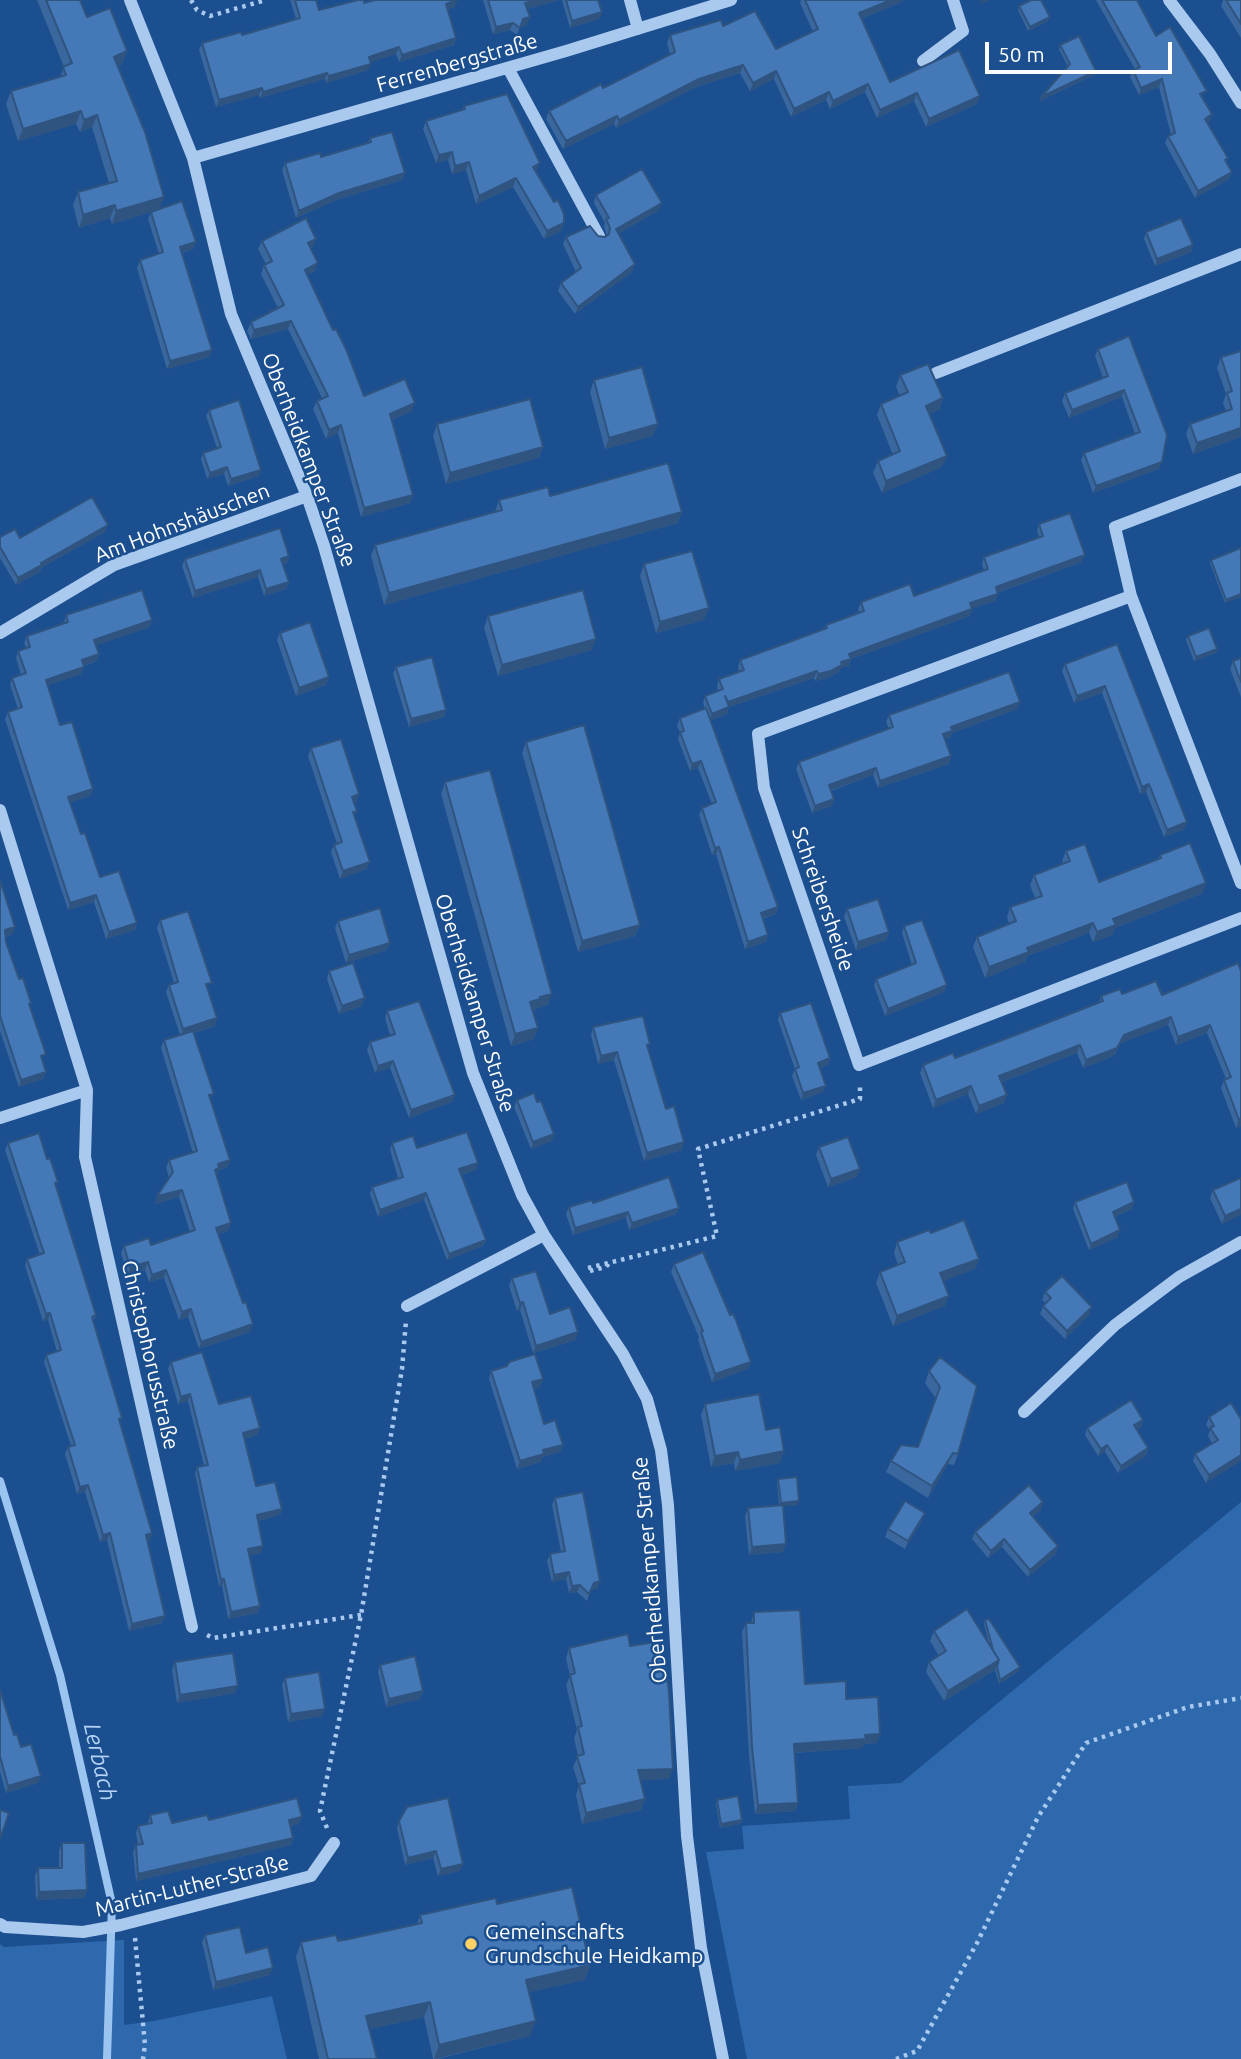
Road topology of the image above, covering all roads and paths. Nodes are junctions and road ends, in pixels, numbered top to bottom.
1 (130, 0) edge
2 (191, 0) edge
3 (266, 0) edge
4 (630, 0) edge
5 (732, 0) edge
6 (953, 0) edge
7 (1169, 0) edge
8 (638, 29) junction
9 (923, 61) dead end
10 (508, 68) junction
11 (1241, 103) edge
12 (192, 159) junction
13 (599, 236) edge
14 (1241, 254) edge
15 (936, 373) dead end
16 (1241, 479) edge
17 (307, 496) junction
18 (1131, 596) junction
19 (0, 633) edge
20 (0, 810) edge
21 (1241, 883) edge
22 (1241, 918) edge
23 (859, 1065) junction
24 (87, 1090) junction
25 (0, 1118) edge
26 (544, 1235) junction
27 (1241, 1242) edge
28 (611, 1262) dead end
29 (407, 1306) joint
30 (1024, 1412) dead end
31 (361, 1615) junction
32 (192, 1627) joint
33 (1241, 1698) edge
34 (334, 1843) joint
35 (126, 1923) junction
36 (0, 1924) edge
37 (143, 2059) edge
38 (723, 2059) edge
39 (896, 2059) edge

1 - 12 street, Oberheidkamper Straße
2 - 3 path
4 - 8 street
5 - 8 street, Ferrenbergstraße
6 - 9 street
7 - 11 street
8 - 10 street, Ferrenbergstraße
10 - 12 street, Ferrenbergstraße
10 - 13 street
12 - 17 street, Oberheidkamper Straße
14 - 15 street
16 - 18 street
17 - 19 street, Am Hohnshäuschen
17 - 26 street, Oberheidkamper Straße
18 - 21 street
18 - 23 street, Schreibersheide
20 - 24 street, Christophorusstraße
22 - 23 street
23 - 28 path
24 - 25 street
24 - 32 street, Christophorusstraße
26 - 29 street
26 - 38 street, Oberheidkamper Straße
27 - 30 street
29 - 31 path
31 - 32 path
31 - 34 path
33 - 39 path
34 - 35 street, Martin-Luther-Straße
35 - 36 street, Martin-Luther-Straße
35 - 37 path

